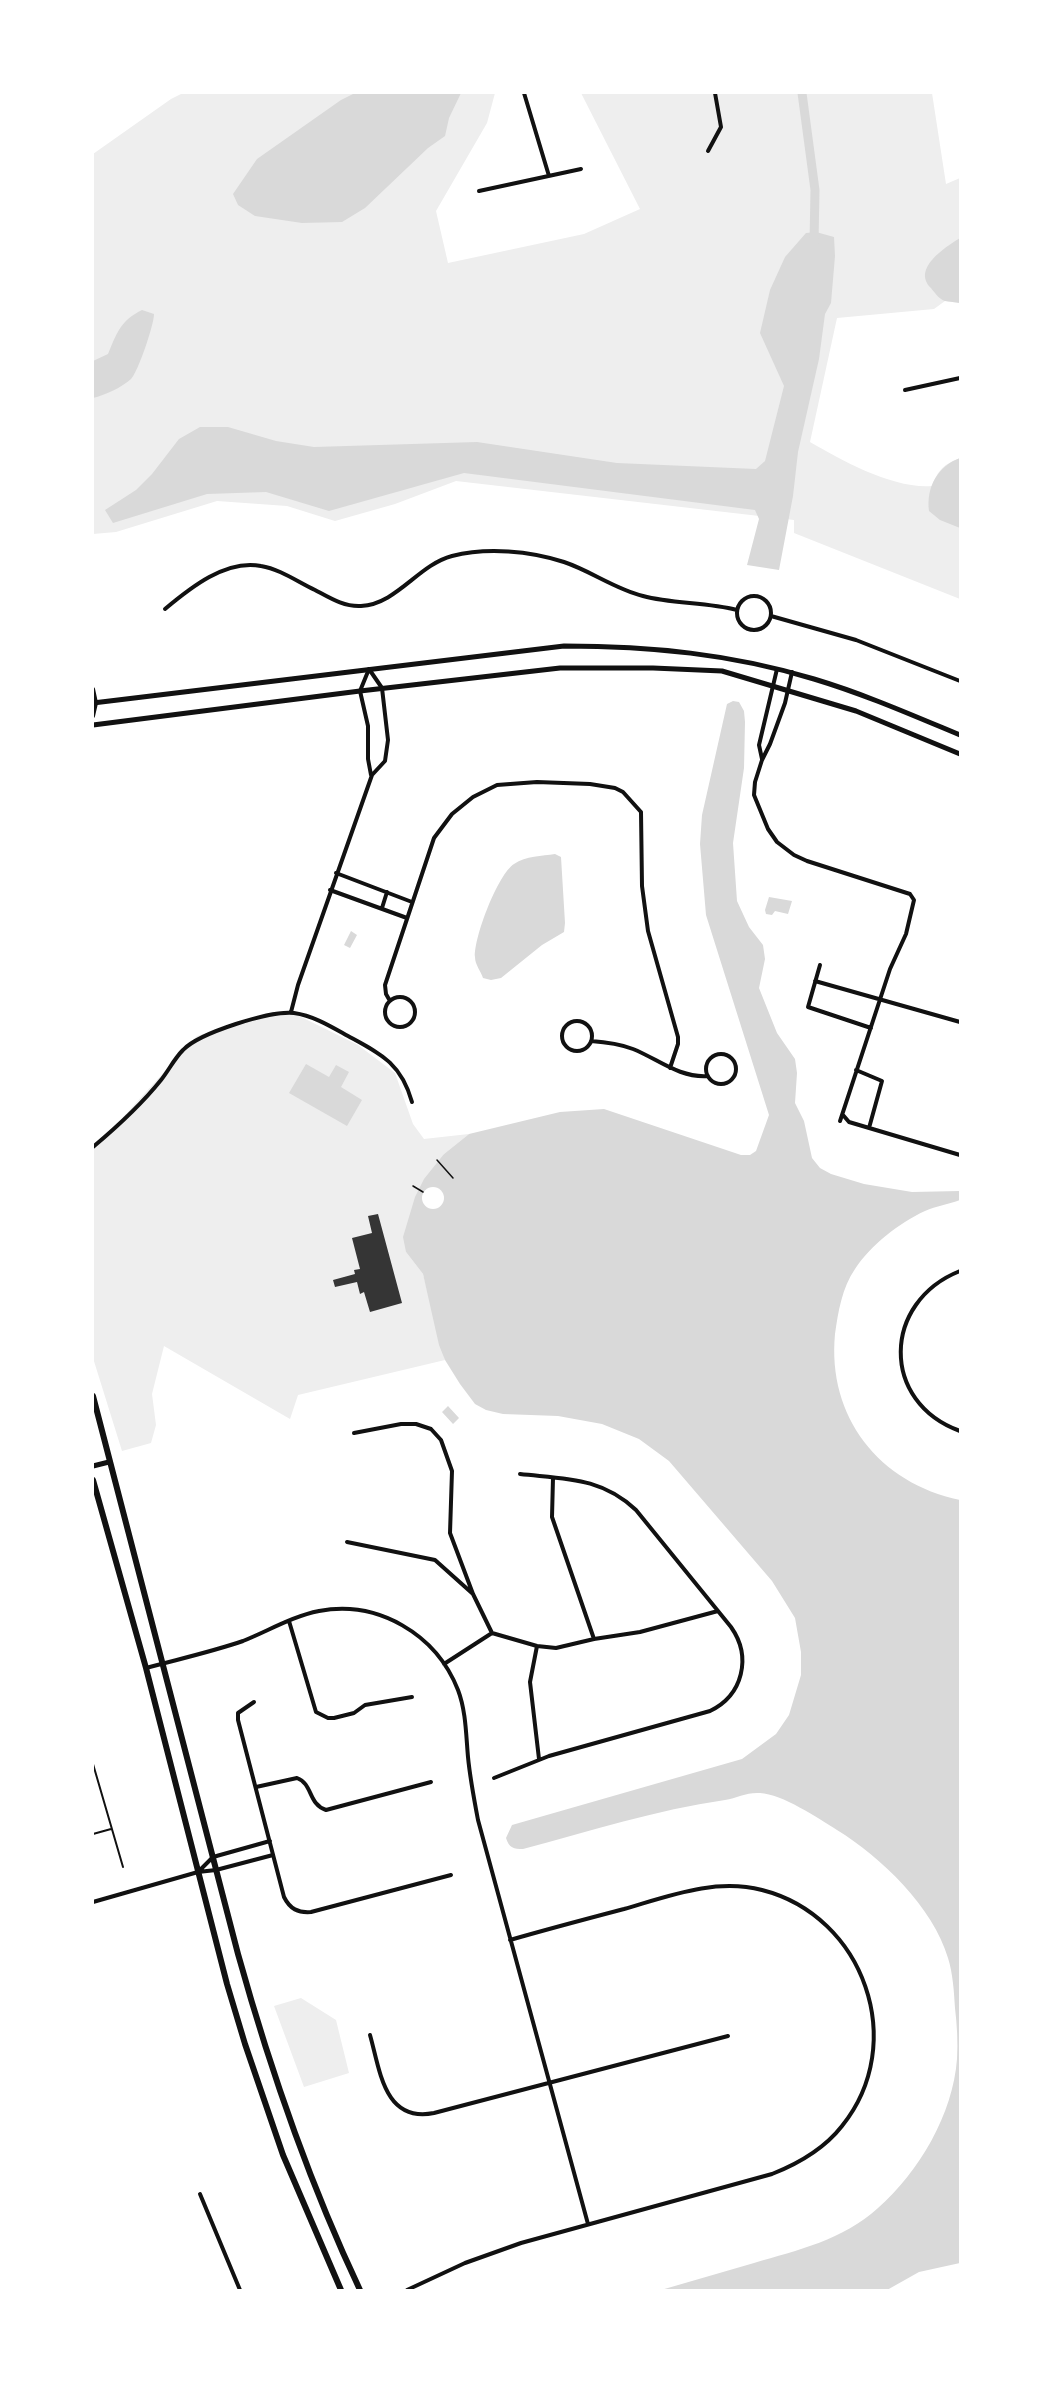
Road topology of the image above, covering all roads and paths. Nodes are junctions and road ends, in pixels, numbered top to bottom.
1 (524, 93) edge
2 (715, 93) edge
3 (708, 151) dead end
4 (581, 169) dead end
5 (549, 176) junction
6 (479, 191) dead end
7 (960, 378) edge
8 (905, 390) dead end
9 (165, 609) dead end
10 (737, 610) junction
11 (771, 616) junction
12 (369, 669) junction
13 (777, 669) junction
14 (792, 672) junction
15 (960, 681) edge
16 (774, 687) junction
17 (382, 688) junction
18 (93, 689) edge
19 (360, 691) junction
20 (788, 691) junction
21 (94, 703) edge
22 (93, 721) edge
23 (960, 735) edge
24 (960, 754) edge
25 (762, 760) junction
26 (372, 775) junction
27 (336, 873) junction
28 (330, 890) junction
29 (387, 892) junction
30 (412, 902) junction
31 (382, 908) junction
32 (407, 918) junction
33 (820, 965) dead end
34 (815, 981) junction
35 (881, 1000) junction
36 (390, 1001) junction
37 (291, 1012) junction
38 (960, 1022) edge
39 (871, 1028) junction
40 (591, 1041) junction
41 (670, 1068) junction
42 (856, 1070) junction
43 (708, 1076) junction
44 (411, 1102) dead end
45 (843, 1114) junction
46 (840, 1121) dead end
47 (869, 1128) junction
48 (93, 1147) edge
49 (960, 1155) edge
50 (437, 1160) dead end
51 (453, 1178) dead end
52 (413, 1186) dead end
53 (423, 1192) dead end
54 (960, 1271) edge
55 (93, 1396) edge
56 (960, 1431) edge
57 (354, 1433) dead end
58 (109, 1462) junction
59 (93, 1466) edge
60 (520, 1474) dead end
61 (553, 1478) junction
62 (93, 1480) edge
63 (347, 1542) dead end
64 (473, 1594) junction
65 (718, 1611) junction
66 (289, 1621) junction
67 (492, 1633) junction
68 (594, 1639) junction
69 (537, 1646) junction
70 (162, 1664) junction
71 (444, 1664) junction
72 (146, 1668) junction
73 (412, 1697) dead end
74 (254, 1702) dead end
75 (539, 1760) junction
76 (93, 1764) edge
77 (495, 1778) dead end
78 (431, 1782) dead end
79 (256, 1787) junction
80 (111, 1829) junction
81 (93, 1834) edge
82 (270, 1841) junction
83 (273, 1855) junction
84 (213, 1857) junction
85 (123, 1867) dead end
86 (216, 1870) junction
87 (198, 1872) junction
88 (451, 1875) dead end
89 (93, 1902) edge
90 (510, 1940) junction
91 (370, 2035) dead end
92 (728, 2036) dead end
93 (549, 2082) junction
94 (200, 2194) dead end
95 (588, 2224) junction
96 (240, 2290) edge
97 (341, 2290) edge
98 (360, 2290) edge
99 (407, 2290) edge

1 - 5 street
2 - 3 street
4 - 5 street
5 - 6 street
7 - 8 street
9 - 10 street
10 - 11 street
10 - 11 street
11 - 15 street
12 - 13 street
12 - 17 street
12 - 19 street
12 - 21 street
13 - 14 street
13 - 16 street
14 - 20 street
14 - 23 street
16 - 17 street
16 - 20 street
16 - 25 street
17 - 19 street
17 - 26 street
18 - 21 street
19 - 22 street
19 - 26 street
20 - 24 street
20 - 25 street
21 - 22 street
25 - 35 street
26 - 27 street
27 - 28 street
27 - 29 street
28 - 31 street
28 - 37 street
29 - 30 street
29 - 31 street
30 - 32 street
30 - 41 street
31 - 32 street
32 - 36 street
33 - 34 street
34 - 35 street
34 - 39 street
35 - 38 street
35 - 39 street
36 - 36 street
37 - 44 street
37 - 48 street
39 - 42 street
40 - 40 street
40 - 41 street
41 - 43 street
42 - 45 street
42 - 47 street
43 - 43 street
45 - 46 street
45 - 47 street
47 - 49 street
50 - 51 path
52 - 53 path
54 - 56 street
55 - 58 main road
57 - 64 street
58 - 59 street
58 - 70 main road
60 - 61 street
61 - 65 street
61 - 68 street
62 - 72 main road
63 - 64 street
64 - 67 street
65 - 68 street
65 - 75 street
66 - 70 street
66 - 71 street
66 - 73 street
67 - 69 street
67 - 71 street
68 - 69 street
69 - 75 street
70 - 72 street
70 - 84 main road
71 - 90 street
72 - 87 main road
74 - 79 street
75 - 77 street
76 - 80 lane
78 - 79 street
79 - 82 street
80 - 81 lane
80 - 85 lane
82 - 83 street
82 - 84 street
83 - 86 street
83 - 88 street
84 - 86 main road
84 - 87 street
86 - 87 street
86 - 98 main road
87 - 89 street
87 - 97 main road
90 - 93 street
90 - 95 street
91 - 93 street
92 - 93 street
93 - 95 street
94 - 96 street
95 - 99 street

